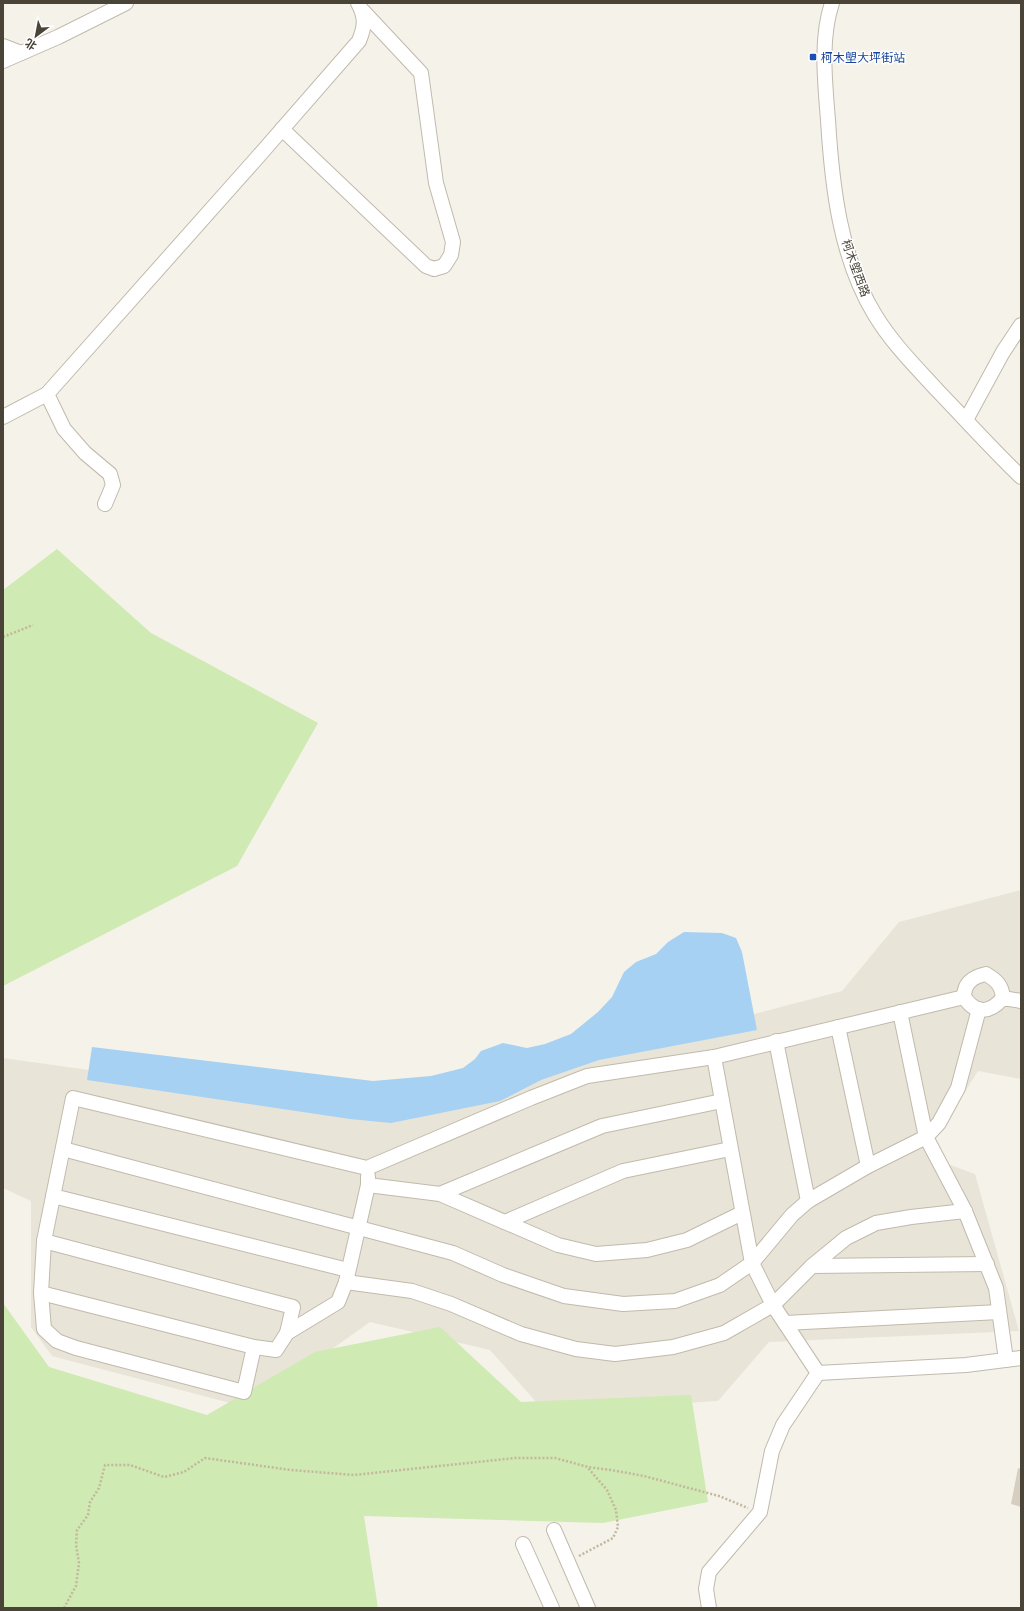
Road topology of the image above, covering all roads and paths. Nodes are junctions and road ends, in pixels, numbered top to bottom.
1 (126, 3) edge
2 (832, 3) edge
3 (361, 7) edge
4 (3, 46) edge
5 (22, 53) junction
6 (3, 61) edge
7 (282, 129) junction
8 (1021, 325) edge
9 (47, 394) junction
10 (3, 417) edge
11 (966, 420) junction
12 (1021, 477) edge
13 (105, 504) dead end
14 (33, 625) dead end
15 (3, 637) edge
16 (964, 997) junction
17 (1003, 998) junction
18 (1021, 1001) edge
19 (979, 1009) junction
20 (900, 1012) junction
21 (838, 1026) junction
22 (776, 1041) junction
23 (714, 1057) junction
24 (722, 1102) junction
25 (926, 1137) junction
26 (63, 1149) junction
27 (730, 1149) junction
28 (868, 1166) junction
29 (367, 1168) junction
30 (368, 1185) junction
31 (440, 1194) junction
32 (53, 1196) junction
33 (808, 1201) junction
34 (965, 1211) junction
35 (742, 1213) junction
36 (505, 1222) junction
37 (357, 1229) junction
38 (44, 1240) junction
39 (752, 1263) junction
40 (987, 1264) junction
41 (812, 1266) junction
42 (347, 1276) junction
43 (41, 1293) junction
44 (773, 1306) junction
45 (999, 1312) junction
46 (785, 1323) junction
47 (287, 1333) junction
48 (254, 1347) junction
49 (1021, 1358) edge
50 (1006, 1360) junction
51 (818, 1373) junction
52 (588, 1467) junction
53 (760, 1512) junction
54 (554, 1530) dead end
55 (523, 1544) dead end
56 (568, 1562) junction
57 (64, 1608) edge
58 (552, 1608) edge
59 (588, 1608) edge
60 (709, 1608) edge

1 - 5 street
2 - 11 street, 柯木塱西路
3 - 7 street
3 - 7 street
4 - 5 street
5 - 6 street
7 - 9 street
8 - 11 street
9 - 10 street
9 - 13 street
11 - 12 street, 柯木塱西路
14 - 15 path
16 - 17 street
16 - 19 street
16 - 20 street
17 - 18 street
17 - 19 street
19 - 25 street
20 - 21 street
20 - 25 street
21 - 22 street
21 - 28 street
22 - 23 street
22 - 33 street
23 - 24 street
23 - 29 street
24 - 27 street
24 - 31 street
25 - 28 street
25 - 34 street
26 - 29 street
26 - 32 street
26 - 37 street
27 - 35 street
27 - 36 street
28 - 33 street
29 - 30 street
30 - 31 street
30 - 37 street
31 - 36 street
32 - 38 street
32 - 42 street
33 - 39 street
34 - 40 street
34 - 41 street
35 - 36 street
35 - 39 street
37 - 39 street
37 - 42 street
38 - 43 street
38 - 47 street
39 - 44 street
40 - 41 street
40 - 45 street
41 - 44 street
42 - 44 street
42 - 47 street
43 - 48 street
43 - 48 street
44 - 46 street
45 - 46 street
45 - 50 street
46 - 51 street
47 - 48 street
49 - 50 street
50 - 51 street
51 - 53 street
52 - 53 path
52 - 56 path
52 - 57 path
53 - 60 street
54 - 56 street
55 - 58 street
56 - 59 street

